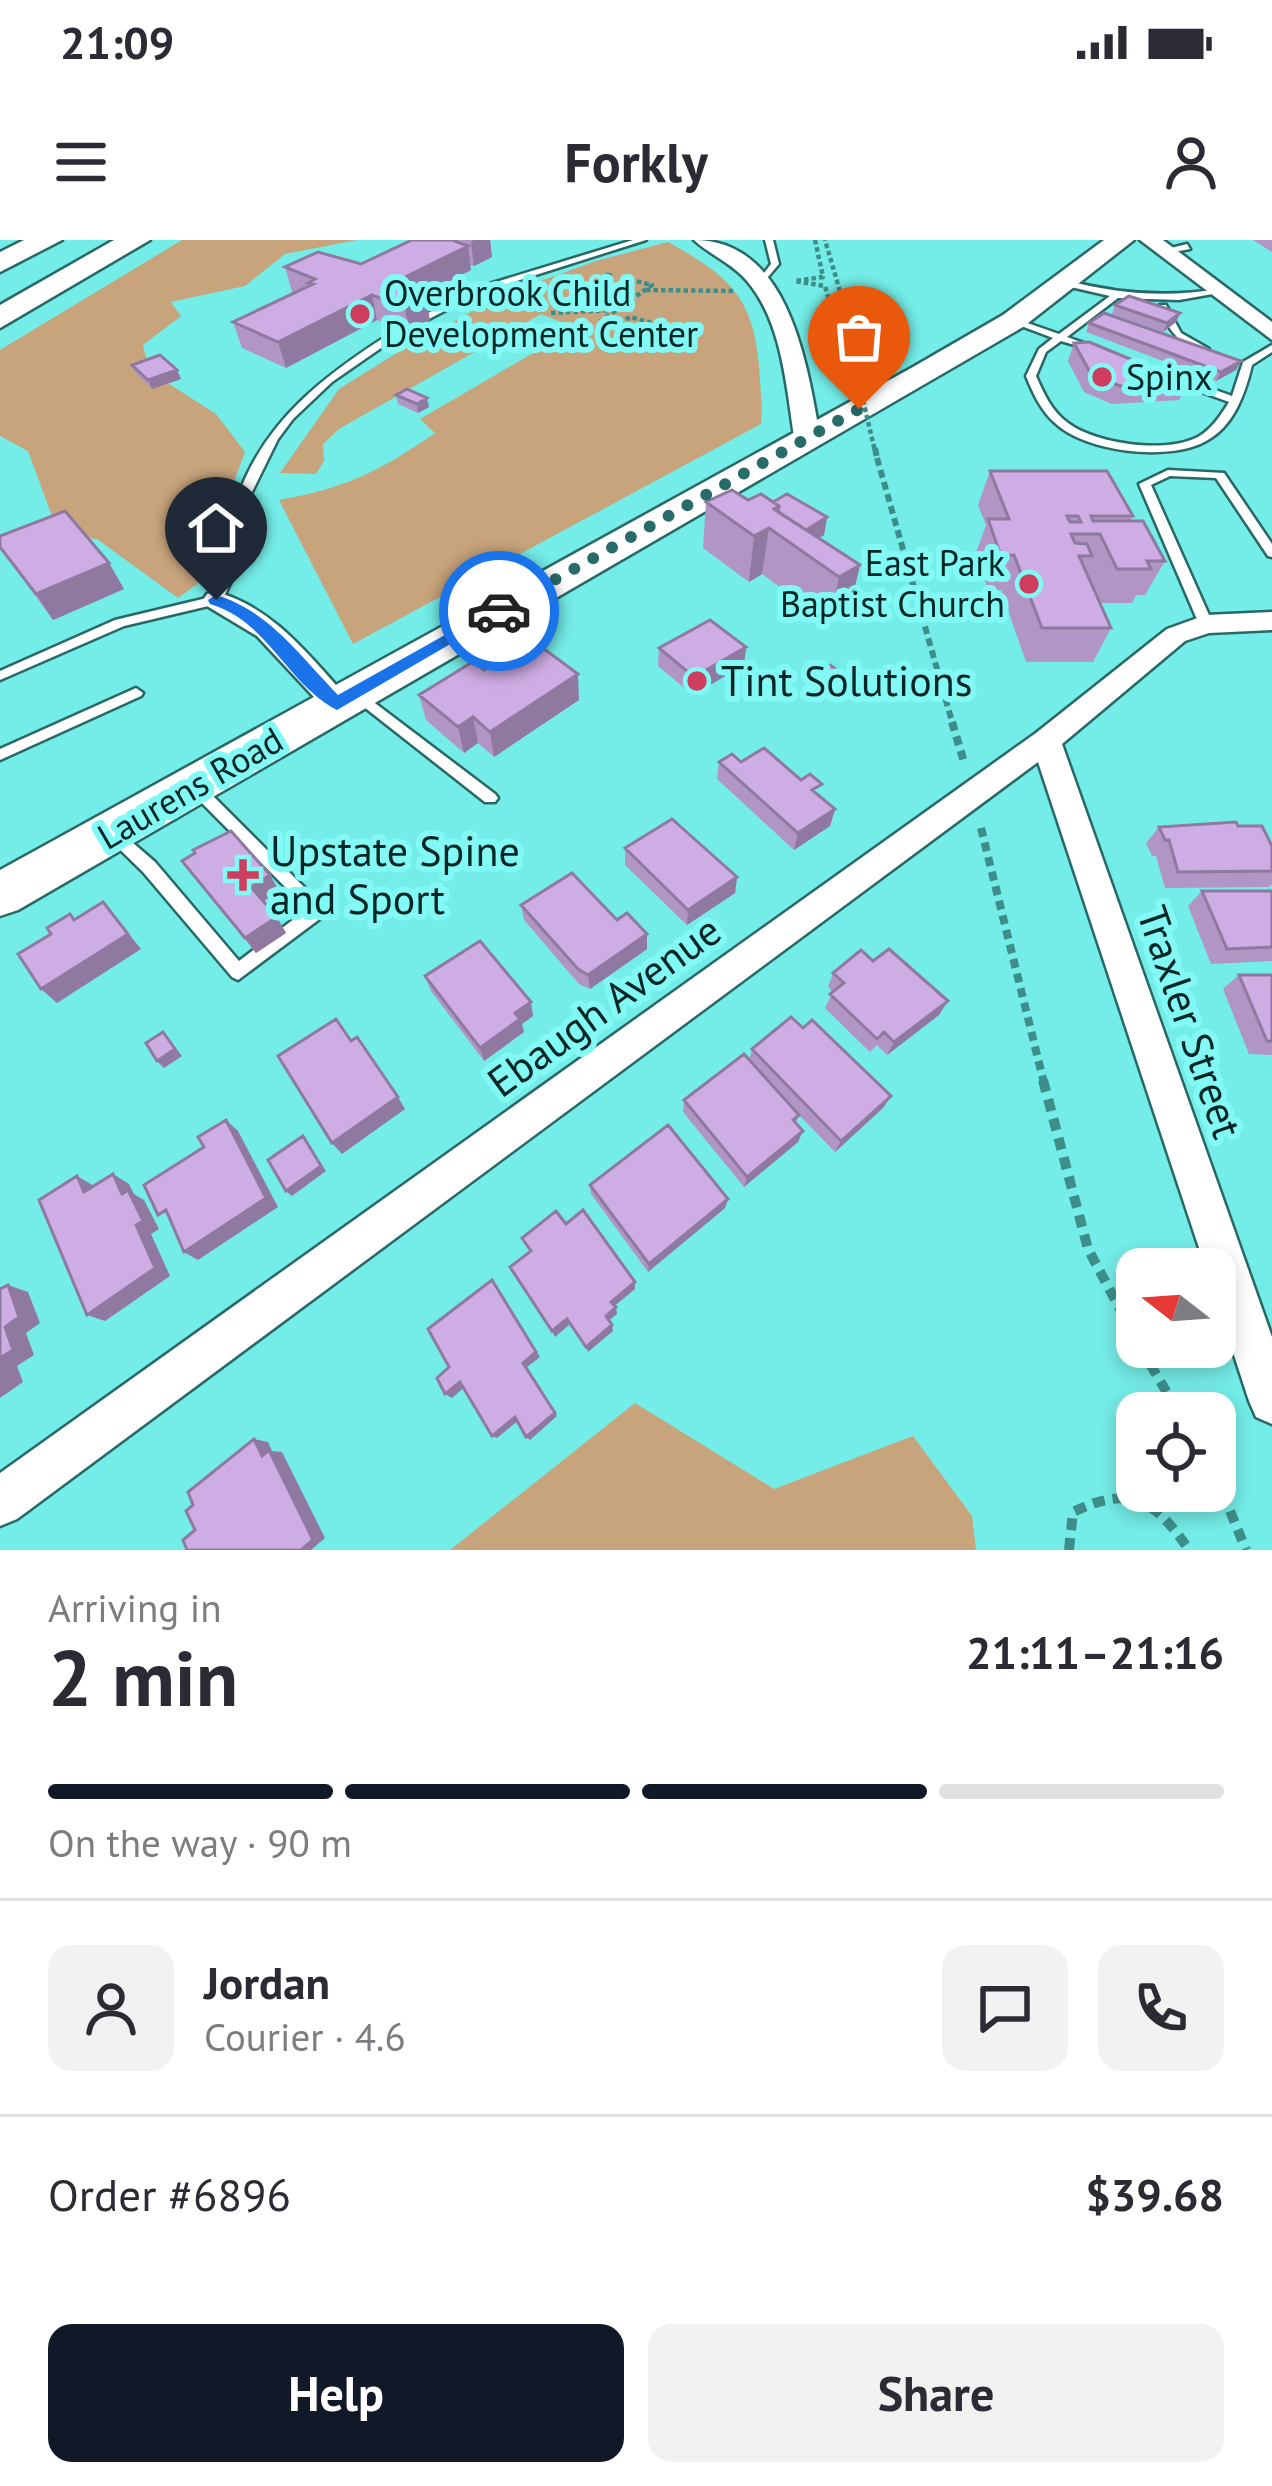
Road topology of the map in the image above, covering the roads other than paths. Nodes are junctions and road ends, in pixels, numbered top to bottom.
1 (46, 240) edge
2 (116, 240) edge
3 (134, 240) edge
4 (642, 240) edge
5 (704, 240) edge
6 (769, 240) edge
7 (1121, 240) edge
8 (1156, 245) edge
9 (1187, 247) dead end
10 (6, 260) edge
11 (1065, 283) junction
12 (754, 286) junction
13 (1219, 292) junction
14 (0, 297) edge
15 (1114, 298) junction
16 (1160, 298) junction
17 (0, 318) edge
18 (422, 319) edge
19 (1013, 321) junction
20 (402, 330) edge
21 (1272, 333) edge
22 (1057, 337) junction
23 (1272, 348) edge
24 (1112, 356) edge
25 (1247, 364) junction
26 (1152, 370) edge
27 (1237, 401) junction
28 (807, 436) junction
29 (1272, 553) edge
30 (216, 600) junction
31 (1272, 621) edge
32 (1206, 624) junction
33 (1, 677) edge
34 (136, 693) dead end
35 (346, 699) junction
36 (1046, 741) junction
37 (0, 754) edge
38 (194, 786) junction
39 (490, 798) dead end
40 (111, 833) junction
41 (0, 895) edge
42 (1272, 1401) edge
43 (0, 1502) edge

1 - 10 highway
2 - 14 highway
3 - 17 highway
4 - 18 lane
5 - 12 street
6 - 12 lane
7 - 11 main road, Laurens Road
8 - 9 lane
8 - 13 street
11 - 15 lane
11 - 19 main road, Laurens Road
12 - 28 street
13 - 16 lane
13 - 21 street
15 - 16 lane
15 - 22 lane
16 - 25 lane
19 - 22 lane
19 - 28 main road, Laurens Road
20 - 30 lane
22 - 24 lane
22 - 27 lane
23 - 25 lane
25 - 27 lane
26 - 27 lane
28 - 35 main road, Laurens Road
29 - 32 lane
30 - 33 lane
30 - 35 street
31 - 32 street, Ebaugh Avenue
32 - 36 street, Ebaugh Avenue
34 - 37 lane
35 - 38 main road, Laurens Road
35 - 39 lane
36 - 42 street, Traxler Street
36 - 43 street, Ebaugh Avenue
38 - 40 main road, Laurens Road
38 - 40 lane
40 - 41 main road, Laurens Road

